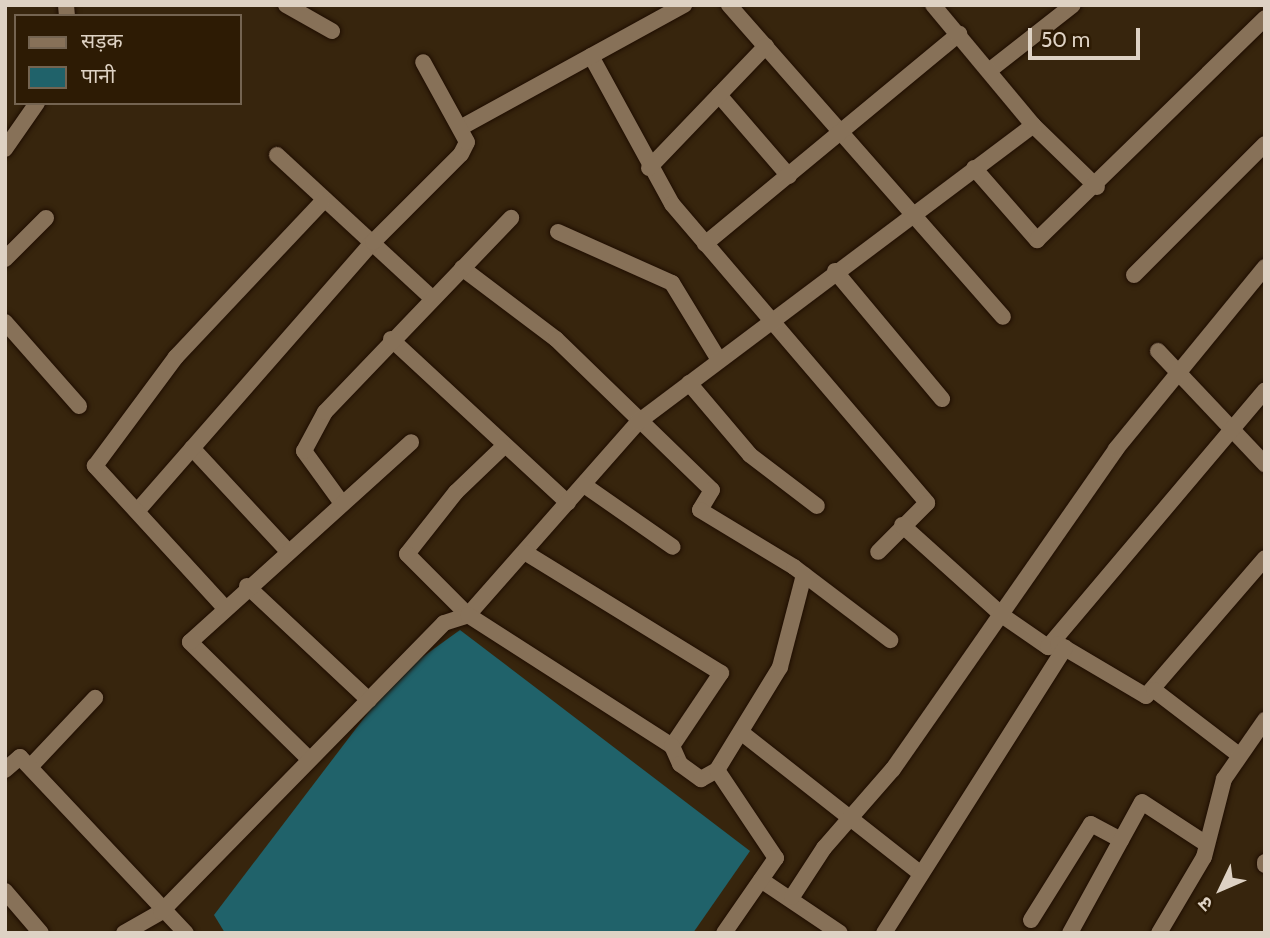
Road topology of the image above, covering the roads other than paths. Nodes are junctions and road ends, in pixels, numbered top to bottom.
1 (286, 5) edge
2 (684, 5) edge
3 (729, 5) edge
4 (933, 5) edge
5 (1073, 5) edge
6 (1253, 5) edge
7 (1265, 17) edge
8 (332, 31) dead end
9 (958, 34) junction
10 (766, 46) junction
11 (591, 56) junction
12 (423, 62) dead end
13 (990, 70) junction
14 (719, 95) junction
15 (36, 105) edge
16 (1032, 124) junction
17 (460, 128) junction
18 (843, 132) junction
19 (1265, 144) edge
20 (5, 149) edge
21 (277, 155) dead end
22 (649, 168) junction
23 (974, 168) junction
24 (789, 176) junction
25 (1097, 187) junction
26 (322, 202) junction
27 (910, 216) junction
28 (46, 218) dead end
29 (511, 218) dead end
30 (558, 232) dead end
31 (373, 242) junction
32 (705, 244) junction
33 (5, 259) edge
34 (1265, 267) edge
35 (461, 268) junction
36 (835, 271) junction
37 (1134, 275) dead end
38 (432, 298) junction
39 (1003, 317) dead end
40 (769, 320) junction
41 (5, 322) edge
42 (391, 339) junction
43 (1158, 351) dead end
44 (719, 360) junction
45 (1178, 373) junction
46 (689, 383) junction
47 (1265, 390) edge
48 (942, 399) dead end
49 (79, 406) dead end
50 (638, 422) junction
51 (1228, 431) junction
52 (411, 442) dead end
53 (192, 447) junction
54 (503, 447) junction
55 (1265, 464) edge
56 (584, 485) junction
57 (341, 502) junction
58 (568, 503) junction
59 (817, 506) dead end
60 (139, 509) junction
61 (902, 525) junction
62 (673, 547) dead end
63 (286, 549) junction
64 (878, 552) dead end
65 (526, 553) junction
66 (1261, 569) edge
67 (804, 575) junction
68 (247, 586) junction
69 (225, 608) junction
70 (468, 615) junction
71 (1003, 616) junction
72 (890, 640) dead end
73 (1061, 645) junction
74 (1154, 690) junction
75 (95, 698) dead end
76 (369, 700) junction
77 (1265, 720) edge
78 (742, 733) junction
79 (672, 746) junction
80 (1239, 755) junction
81 (309, 759) junction
82 (30, 766) junction
83 (5, 770) edge
84 (717, 770) junction
85 (850, 818) junction
86 (1121, 840) junction
87 (1205, 843) junction
88 (920, 873) junction
89 (761, 880) junction
90 (5, 891) edge
91 (792, 897) junction
92 (161, 912) junction
93 (1031, 920) dead end
94 (41, 933) edge
95 (124, 933) edge
96 (186, 933) edge
97 (724, 933) edge
98 (840, 933) edge
99 (884, 933) edge
100 (1070, 933) edge
101 (1159, 933) edge

1 - 8 street
2 - 11 street
3 - 10 street
4 - 9 street
5 - 13 street
6 - 7 street
7 - 25 street
9 - 13 street
9 - 18 street
10 - 14 street
10 - 18 street
11 - 17 street
11 - 22 street
12 - 17 street
13 - 16 street
14 - 22 street
14 - 24 street
15 - 20 street
16 - 23 street
16 - 25 street
17 - 31 street
18 - 24 street
18 - 27 street
19 - 37 street
21 - 26 street
22 - 32 street
23 - 25 street
23 - 27 street
24 - 32 street
26 - 31 street
26 - 60 street
27 - 36 street
27 - 39 street
28 - 33 street
29 - 35 street
30 - 44 street
31 - 38 street
31 - 53 street
32 - 40 street
34 - 45 street
35 - 38 street
35 - 50 street
36 - 40 street
36 - 48 street
38 - 42 street
40 - 44 street
40 - 61 street
41 - 49 street
42 - 54 street
42 - 57 street
43 - 45 street
44 - 46 street
45 - 51 street
45 - 71 street
46 - 50 street
46 - 59 street
47 - 51 street
50 - 56 street
50 - 67 street
51 - 55 street
51 - 73 street
52 - 57 street
53 - 60 street
53 - 63 street
54 - 58 street
54 - 70 street
56 - 58 street
56 - 62 street
57 - 63 street
58 - 65 street
60 - 69 street
61 - 64 street
61 - 71 street
63 - 68 street
65 - 70 street
65 - 79 street
66 - 74 street
67 - 72 street
67 - 78 street
68 - 69 street
68 - 76 street
69 - 81 street
70 - 76 street
70 - 79 street
71 - 73 street
71 - 85 street
73 - 74 street
73 - 88 street
74 - 80 street
75 - 82 street
76 - 81 street
77 - 80 street
78 - 84 street
78 - 85 street
79 - 84 street
80 - 87 street
81 - 92 street
82 - 83 street
82 - 92 street
84 - 89 street
85 - 88 street
85 - 91 street
86 - 87 street
86 - 93 street
86 - 100 street
87 - 101 street
88 - 99 street
89 - 91 street
89 - 97 street
90 - 94 street
91 - 98 street
92 - 95 street
92 - 96 street

